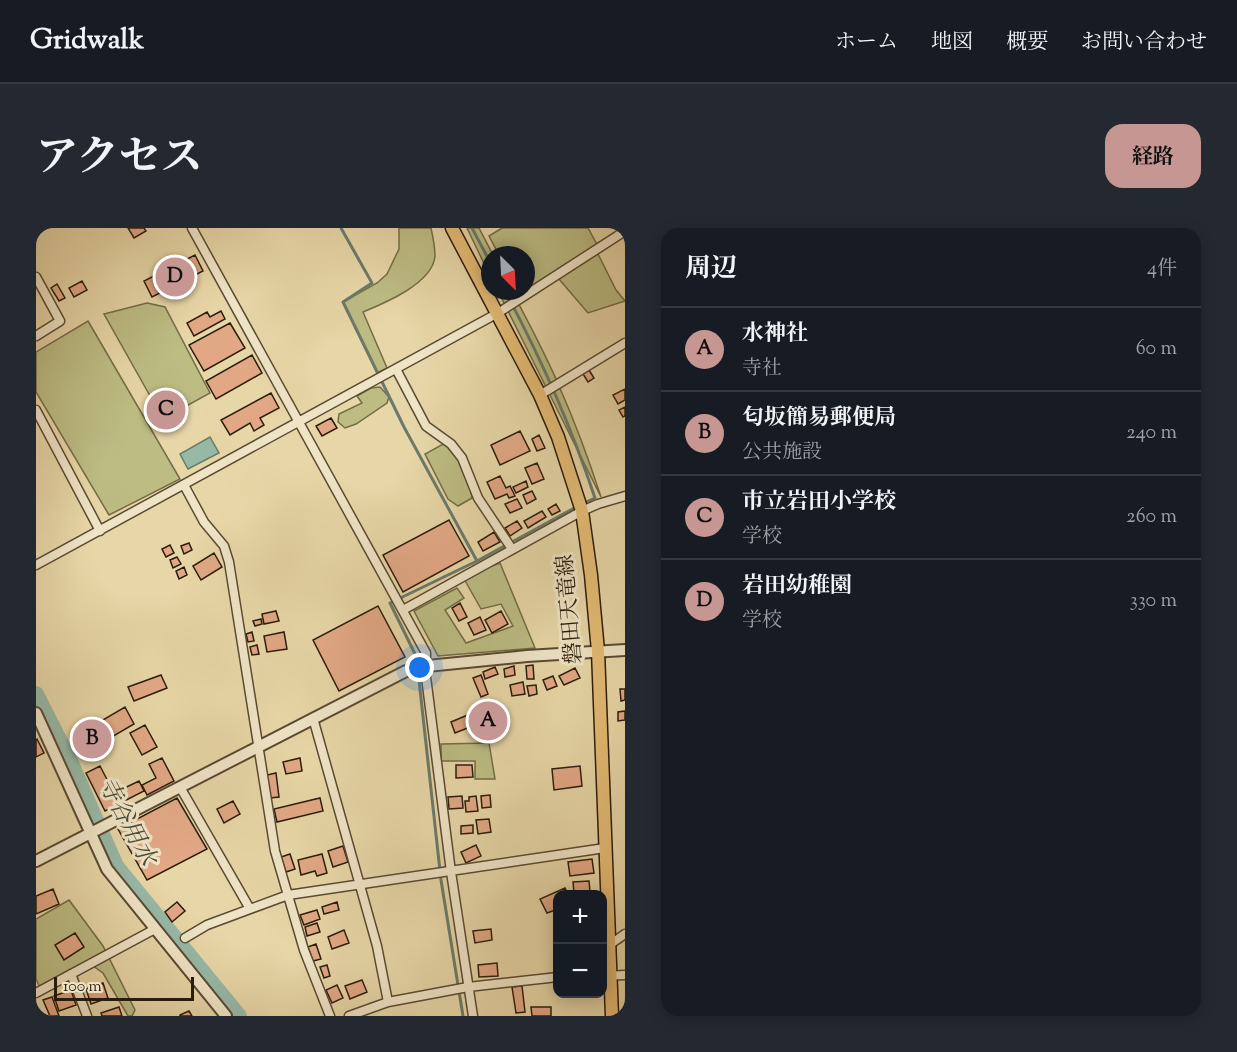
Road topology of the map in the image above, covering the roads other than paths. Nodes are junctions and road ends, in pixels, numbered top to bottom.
1 (192, 228) edge
2 (452, 228) edge
3 (625, 231) edge
4 (36, 277) edge
5 (498, 313) junction
6 (36, 336) edge
7 (625, 343) edge
8 (396, 369) junction
9 (540, 394) junction
10 (36, 410) edge
11 (300, 422) junction
12 (184, 485) junction
13 (625, 496) edge
14 (582, 511) junction
15 (100, 531) junction
16 (512, 549) junction
17 (36, 565) edge
18 (403, 610) junction
19 (625, 650) edge
20 (598, 651) junction
21 (427, 666) junction
22 (36, 713) edge
23 (313, 718) junction
24 (259, 747) junction
25 (180, 787) junction
26 (90, 833) junction
27 (605, 848) junction
28 (37, 859) edge
29 (450, 872) junction
30 (360, 885) junction
31 (288, 895) junction
32 (250, 909) junction
33 (155, 928) junction
34 (625, 934) edge
35 (185, 938) dead end
36 (605, 944) edge
37 (607, 947) edge
38 (70, 974) junction
39 (625, 975) edge
40 (607, 976) edge
41 (553, 978) edge
42 (607, 983) edge
43 (468, 987) junction
44 (36, 993) edge
45 (388, 1002) junction
46 (87, 1016) edge
47 (226, 1016) edge
48 (330, 1016) edge
49 (349, 1016) edge
50 (473, 1016) edge
51 (612, 1016) edge

1 - 11 street
2 - 5 main road, 磐田天竜線
3 - 5 street
4 - 6 street
5 - 8 street
5 - 9 main road, 磐田天竜線
7 - 9 street
8 - 11 street
8 - 16 street
9 - 14 main road, 磐田天竜線
10 - 15 street
11 - 12 street
11 - 18 street
12 - 15 street
12 - 24 street
13 - 14 street
14 - 16 street
14 - 20 main road, 磐田天竜線
15 - 17 street
16 - 18 street
18 - 21 street
19 - 20 street
20 - 21 street
20 - 27 main road, 磐田天竜線
21 - 23 street
21 - 29 street
22 - 26 street
23 - 24 street
23 - 30 street
24 - 25 street
24 - 31 street
25 - 26 street
25 - 32 street
26 - 28 street
26 - 33 street
27 - 29 street
27 - 36 main road, 磐田天竜線
29 - 30 street
29 - 43 street
30 - 31 street
30 - 45 street
31 - 32 street
31 - 48 street
32 - 35 street
33 - 38 street
33 - 47 street
34 - 37 street
38 - 44 street
38 - 46 street
39 - 40 street
41 - 43 street
42 - 51 main road, 磐田天竜線
43 - 45 street
43 - 50 street
45 - 49 street

